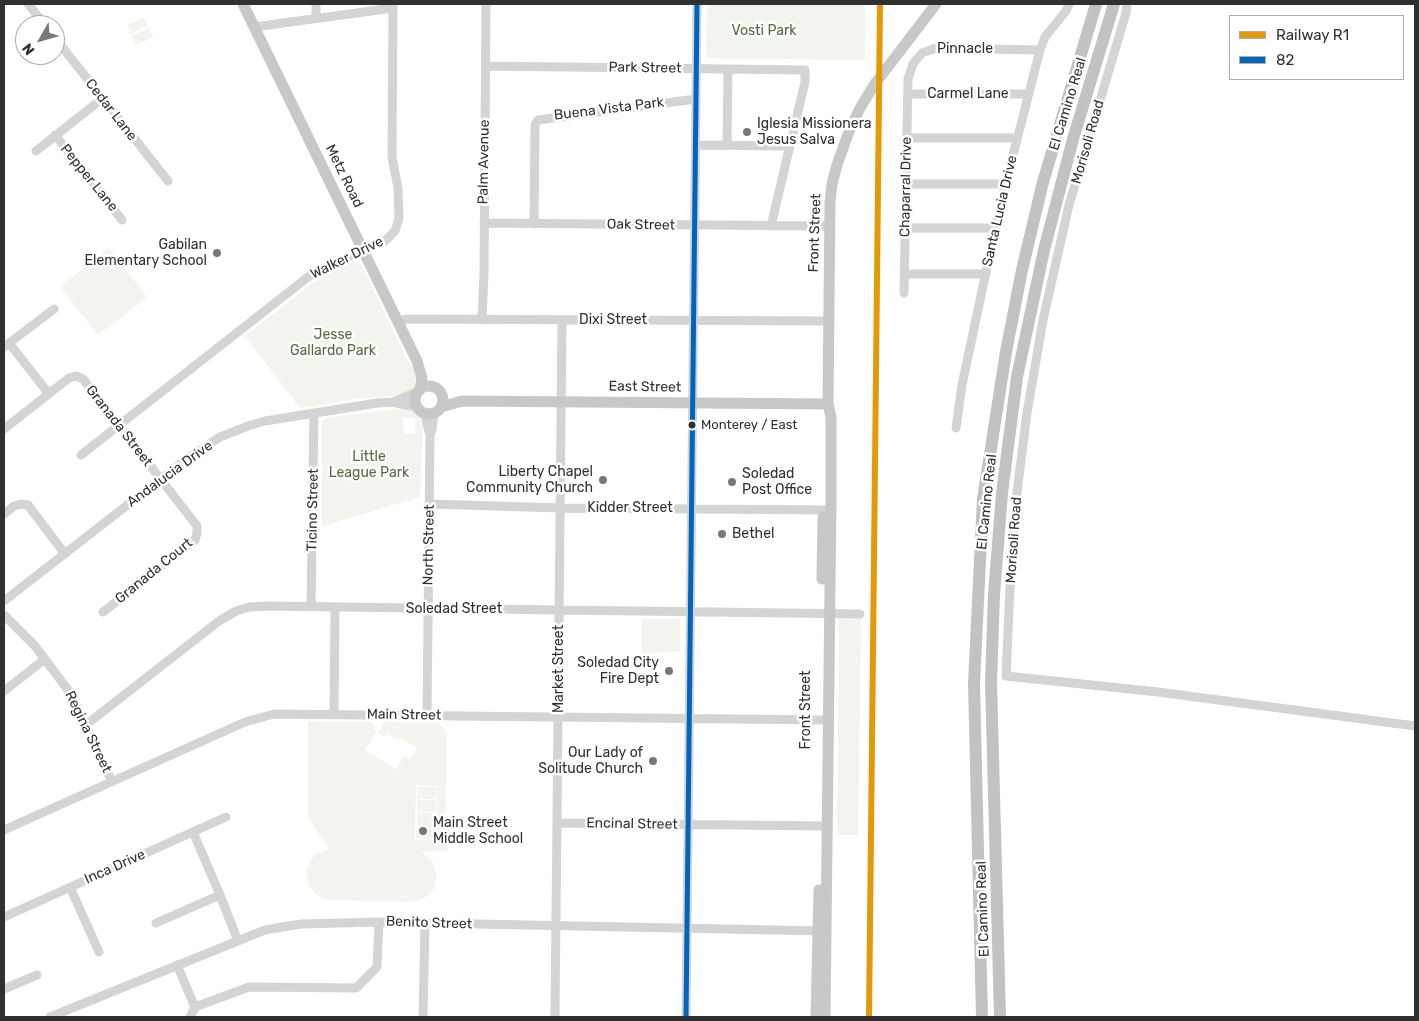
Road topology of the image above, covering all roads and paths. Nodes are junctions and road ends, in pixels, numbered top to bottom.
1 (28, 4) edge
2 (243, 4) edge
3 (316, 4) edge
4 (486, 4) edge
5 (697, 4) edge
6 (936, 4) edge
7 (1069, 4) edge
8 (1096, 4) edge
9 (1114, 4) edge
10 (1127, 4) edge
11 (393, 6) edge
12 (37, 15) edge
13 (316, 17) junction
14 (254, 26) junction
15 (1040, 50) junction
16 (65, 51) edge
17 (486, 66) junction
18 (696, 69) junction
19 (728, 69) junction
20 (908, 80) joint
21 (908, 94) junction
22 (1029, 94) junction
23 (102, 98) junction
24 (696, 99) junction
25 (55, 136) junction
26 (907, 138) junction
27 (1017, 138) junction
28 (696, 145) junction
29 (727, 145) junction
30 (789, 146) junction
31 (36, 151) dead end
32 (168, 181) dead end
33 (906, 184) junction
34 (1005, 184) junction
35 (122, 220) dead end
36 (484, 223) junction
37 (534, 224) junction
38 (695, 226) junction
39 (771, 226) junction
40 (829, 226) junction
41 (905, 228) junction
42 (995, 228) junction
43 (364, 251) junction
44 (904, 274) junction
45 (985, 274) junction
46 (904, 293) dead end
47 (54, 309) dead end
48 (482, 320) junction
49 (562, 320) junction
50 (694, 320) junction
51 (398, 321) junction
52 (829, 322) junction
53 (6, 345) edge
54 (417, 361) junction
55 (418, 391) junction
56 (49, 394) junction
57 (562, 401) junction
58 (393, 402) junction
59 (693, 403) junction
60 (432, 404) junction
61 (828, 404) junction
62 (314, 414) junction
63 (118, 425) junction
64 (956, 428) dead end
65 (4, 429) edge
66 (81, 455) dead end
67 (160, 479) junction
68 (429, 504) junction
69 (560, 508) junction
70 (692, 508) junction
71 (827, 510) junction
72 (4, 514) edge
73 (65, 554) junction
74 (4, 601) edge
75 (311, 607) junction
76 (335, 608) junction
77 (428, 608) junction
78 (559, 609) junction
79 (103, 612) dead end
80 (691, 612) junction
81 (826, 614) junction
82 (860, 614) dead end
83 (4, 615) edge
84 (45, 659) junction
85 (4, 691) edge
86 (334, 713) junction
87 (427, 715) junction
88 (558, 717) junction
89 (690, 718) junction
90 (824, 720) junction
91 (87, 724) junction
92 (1415, 726) edge
93 (112, 782) junction
94 (226, 817) dead end
95 (557, 823) junction
96 (688, 825) junction
97 (823, 826) junction
98 (4, 830) edge
99 (193, 832) junction
100 (70, 887) junction
101 (220, 895) junction
102 (4, 917) edge
103 (379, 922) junction
104 (156, 923) dead end
105 (425, 924) junction
106 (556, 926) junction
107 (686, 928) junction
108 (822, 931) junction
109 (238, 941) junction
110 (99, 952) dead end
111 (177, 965) junction
112 (37, 975) dead end
113 (4, 989) edge
114 (195, 1007) junction
115 (50, 1017) edge
116 (190, 1017) edge
117 (423, 1017) edge
118 (555, 1017) edge
119 (686, 1017) edge
120 (816, 1017) edge
121 (825, 1017) edge
122 (982, 1017) edge
123 (1000, 1017) edge

1 - 12 street
2 - 14 main road, Metz Road
3 - 13 street
4 - 17 street, Palm Avenue
5 - 18 street
6 - 40 main road, Front Street
7 - 15 street, Santa Lucia Drive
8 - 122 highway, El Camino Real
9 - 123 highway, El Camino Real
10 - 92 street, Morisoli Road
11 - 13 street
11 - 43 street, Walker Drive
13 - 14 street
14 - 43 main road, Metz Road
15 - 20 street, Pinnacle
15 - 22 street, Santa Lucia Drive
16 - 23 street, Cedar Lane
17 - 18 street, Park Street
17 - 36 street, Palm Avenue
18 - 19 street, Park Street
18 - 24 street
19 - 29 street
19 - 30 street, Park Street
20 - 21 street, Chaparral Drive
21 - 22 street, Carmel Lane
21 - 26 street, Chaparral Drive
22 - 27 street, Santa Lucia Drive
23 - 25 street
23 - 32 street, Cedar Lane
24 - 28 street
24 - 37 street, Buena Vista Park
25 - 31 street
25 - 35 street, Pepper Lane
26 - 27 street
26 - 33 street, Chaparral Drive
27 - 34 street, Santa Lucia Drive
28 - 29 street
28 - 38 street
29 - 30 street
30 - 39 street
33 - 34 street
33 - 41 street, Chaparral Drive
34 - 42 street, Santa Lucia Drive
36 - 37 street, Oak Street
36 - 48 street, Palm Avenue
37 - 38 street, Oak Street
38 - 39 street, Oak Street
38 - 50 street
39 - 40 street, Oak Street
40 - 52 main road, Front Street
41 - 42 street
41 - 44 street, Chaparral Drive
42 - 45 street, Santa Lucia Drive
43 - 51 main road, Metz Road
43 - 63 street, Walker Drive
44 - 45 street
44 - 46 street, Chaparral Drive
45 - 64 street, Santa Lucia Drive
47 - 53 street
48 - 49 street, Dixi Street
48 - 51 street, Dixi Street
49 - 50 street, Dixi Street
49 - 57 street, Market Street
50 - 52 street, Dixi Street
50 - 59 street
51 - 54 main road, Metz Road
52 - 61 main road, Front Street
53 - 56 street
54 - 55 main road, Metz Road
54 - 60 main road, Metz Road
55 - 58 street, Andalucia Drive
55 - 60 main road, Metz Road
55 - 60 main road, East Street
56 - 63 street, Granada Street
56 - 65 street, Granada Street
57 - 59 main road, East Street
57 - 60 main road, East Street
57 - 69 street, Market Street
58 - 60 street, Andalucia Drive
58 - 62 street, Andalucia Drive
59 - 61 main road, East Street
59 - 70 street
60 - 68 street, North Street
61 - 71 main road, Front Street
62 - 67 street, Andalucia Drive
62 - 75 street, Ticino Street
63 - 66 street, Walker Drive
63 - 67 street, Granada Street
67 - 73 street, Andalucia Drive
67 - 79 street, Granada Court
68 - 69 street, Kidder Street
68 - 77 street, North Street
69 - 70 street, Kidder Street
69 - 78 street, Market Street
70 - 71 street, Kidder Street
70 - 80 street
71 - 81 main road, Front Street
72 - 73 street
73 - 74 street, Andalucia Drive
75 - 76 street, Soledad Street
75 - 91 street, Soledad Street
76 - 77 street, Soledad Street
76 - 86 street
77 - 78 street, Soledad Street
77 - 87 street, North Street
78 - 80 street, Soledad Street
78 - 88 street, Market Street
80 - 81 street, Soledad Street
80 - 89 street
81 - 82 street, Soledad Street
81 - 90 main road, Front Street
83 - 84 street, Regina Street
84 - 85 street
84 - 91 street, Regina Street
86 - 87 street, Main Street
86 - 93 street, Main Street
87 - 88 street, Main Street
88 - 89 street, Main Street
88 - 95 street, Market Street
89 - 90 street, Main Street
89 - 96 street
90 - 97 main road, Front Street
91 - 93 street, Regina Street
93 - 98 street, Main Street
94 - 99 street, Inca Drive
95 - 96 street, Encinal Street
95 - 106 street, Market Street
96 - 97 street, Encinal Street
96 - 107 street
97 - 108 main road, Front Street
99 - 100 street, Inca Drive
99 - 101 street
100 - 102 street, Inca Drive
100 - 110 street
101 - 104 street
101 - 109 street
103 - 105 street, Benito Street
103 - 109 street, Benito Street
103 - 114 street
105 - 106 street, Benito Street
105 - 117 street
106 - 107 street, Benito Street
106 - 118 street, Market Street
107 - 108 street, Benito Street
107 - 119 street
108 - 120 main road, Front Street
108 - 121 main road, Front Street
109 - 111 street, Benito Street
111 - 114 street
111 - 115 street, Benito Street
112 - 113 street
114 - 116 street

